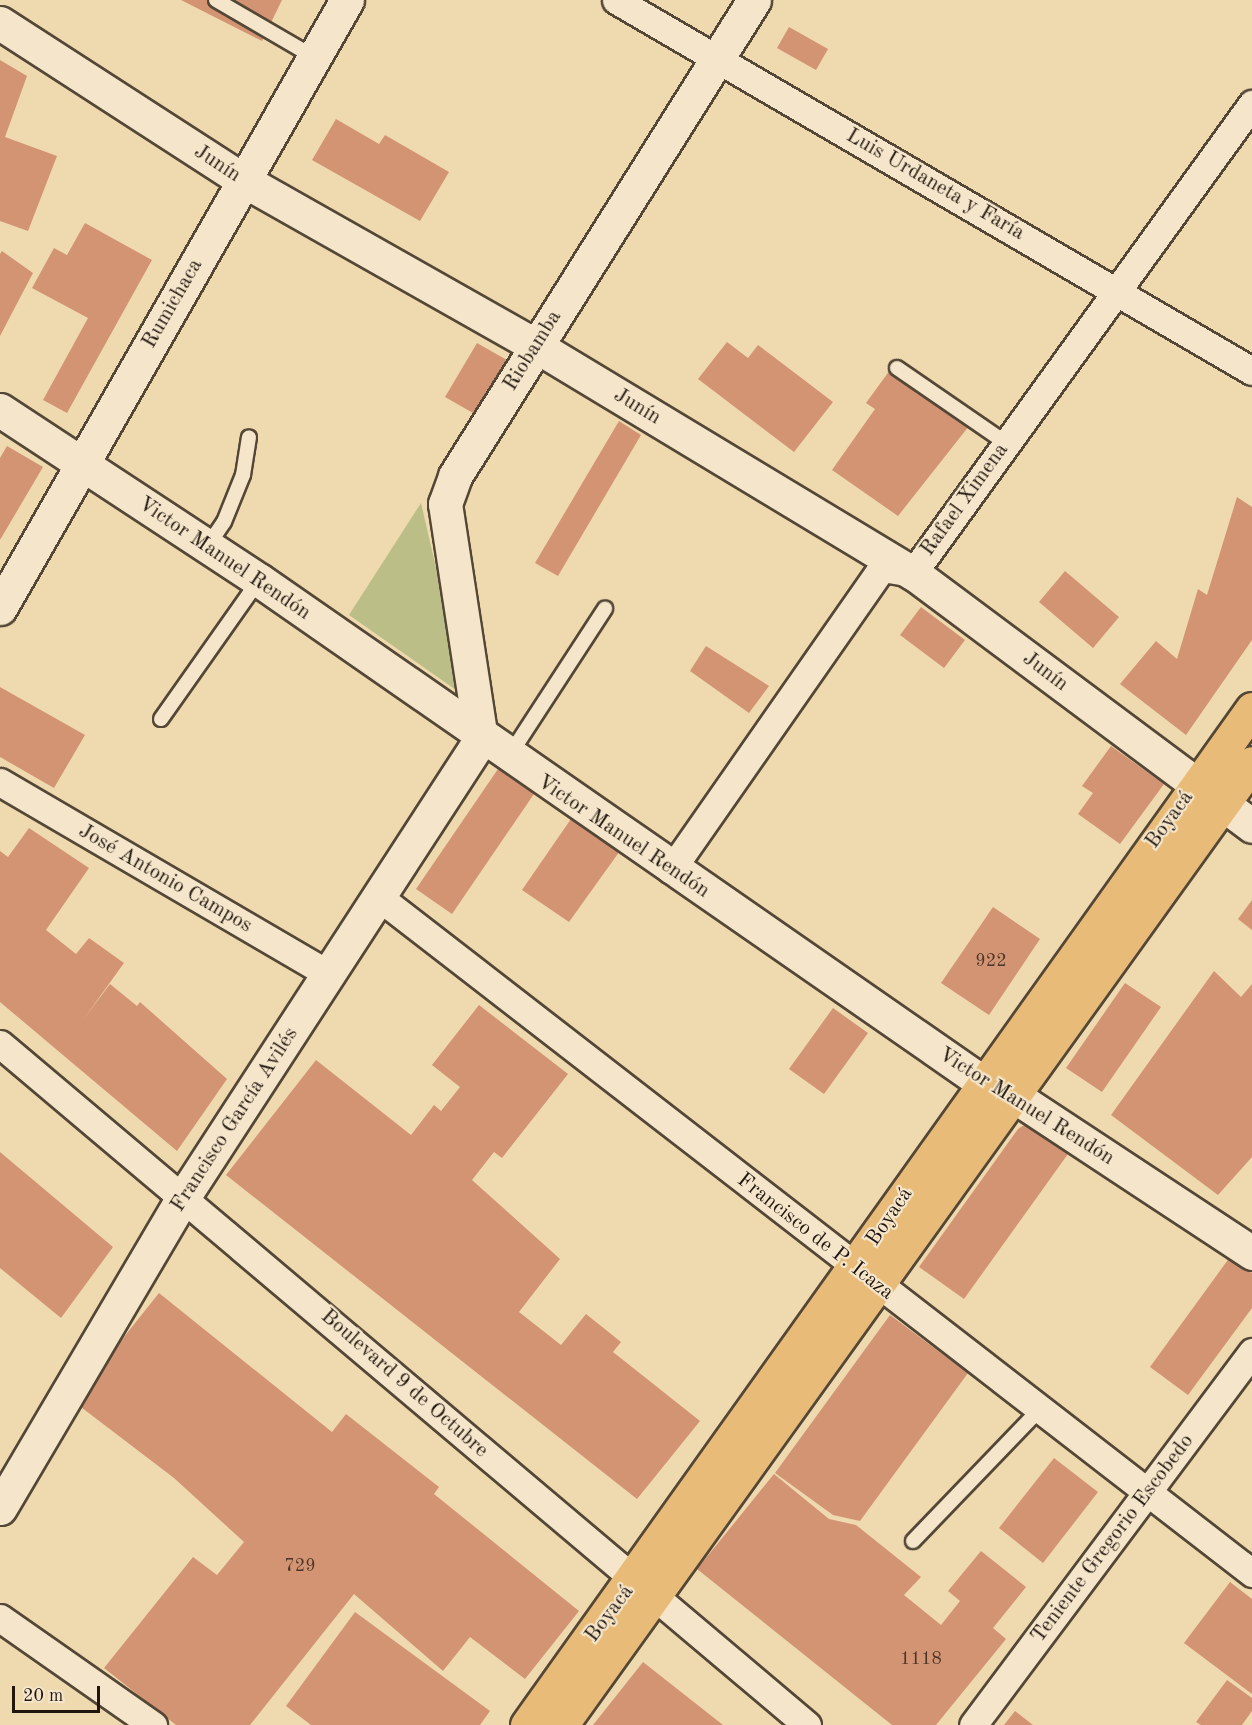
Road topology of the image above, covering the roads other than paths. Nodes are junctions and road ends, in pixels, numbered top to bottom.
1 (216, 0) edge
2 (346, 0) edge
3 (616, 0) edge
4 (754, 0) edge
5 (0, 23) edge
6 (314, 57) junction
7 (719, 59) junction
8 (1252, 104) edge
9 (243, 180) junction
10 (1115, 290) junction
11 (536, 346) junction
12 (897, 368) dead end
13 (1252, 371) edge
14 (0, 410) edge
15 (249, 437) dead end
16 (1006, 442) junction
17 (82, 463) junction
18 (207, 546) junction
19 (913, 573) junction
20 (259, 580) junction
21 (0, 608) edge
22 (605, 609) dead end
23 (1252, 709) edge
24 (161, 719) dead end
25 (1252, 734) edge
26 (481, 739) junction
27 (508, 758) junction
28 (1252, 763) edge
29 (0, 782) edge
30 (1209, 794) junction
31 (1252, 826) edge
32 (671, 870) junction
33 (380, 898) junction
34 (330, 975) junction
35 (0, 1044) edge
36 (996, 1088) junction
37 (184, 1196) junction
38 (1252, 1252) edge
39 (866, 1277) junction
40 (1252, 1352) edge
41 (1040, 1409) junction
42 (1147, 1494) junction
43 (0, 1508) edge
44 (912, 1541) dead end
45 (1252, 1573) edge
46 (643, 1590) junction
47 (0, 1618) edge
48 (153, 1725) edge
49 (527, 1725) edge
50 (547, 1725) edge
51 (561, 1725) edge
52 (807, 1725) edge
53 (973, 1725) edge

1 - 6 lane
2 - 6 street, Rumichaca
3 - 7 street, Luis Urdaneta y Faría
4 - 7 street, Riobamba
5 - 9 street, Junín
6 - 9 street, Rumichaca
7 - 10 street, Luis Urdaneta y Faría
7 - 11 street, Riobamba
8 - 10 street, Rafael Ximena
9 - 11 street, Junín
9 - 17 street, Rumichaca
10 - 13 street, Luis Urdaneta y Faría
10 - 16 street, Rafael Ximena
11 - 19 street, Junín
11 - 26 street, Riobamba
12 - 16 lane
14 - 17 street, Victor Manuel Rendón
15 - 18 lane
16 - 19 street, Rafael Ximena
17 - 18 street, Victor Manuel Rendón
17 - 21 street, Rumichaca
18 - 20 street, Victor Manuel Rendón
19 - 30 street, Junín
19 - 32 street, Rafael Ximena
20 - 24 lane
20 - 26 street, Victor Manuel Rendón
22 - 27 lane
23 - 30 main road, Boyacá
25 - 30 lane, Boyacá
26 - 27 street, Victor Manuel Rendón
26 - 33 street, Francisco García Avilés
27 - 32 street, Victor Manuel Rendón
28 - 30 main road, Boyacá
29 - 34 street, José Antonio Campos
30 - 31 street, Junín
30 - 36 main road, Boyacá
32 - 36 street, Victor Manuel Rendón
33 - 34 street, Francisco García Avilés
33 - 39 street, Francisco de P. Icaza
34 - 37 street, Francisco García Avilés
35 - 37 street, Boulevard 9 de Octubre
36 - 38 street, Victor Manuel Rendón
36 - 39 main road, Boyacá
37 - 43 street, Francisco García Avilés
37 - 46 street, Boulevard 9 de Octubre
39 - 41 street, Francisco de P. Icaza
39 - 46 main road, Boyacá
40 - 42 street, Teniente Gregorio Escobedo
41 - 42 street, Francisco de P. Icaza
41 - 44 lane
42 - 45 street, Francisco de P. Icaza
42 - 53 street, Teniente Gregorio Escobedo
46 - 49 main road, Boyacá
46 - 50 lane, Boyacá
46 - 51 main road, Boyacá
46 - 52 street, Boulevard 9 de Octubre
47 - 48 street

